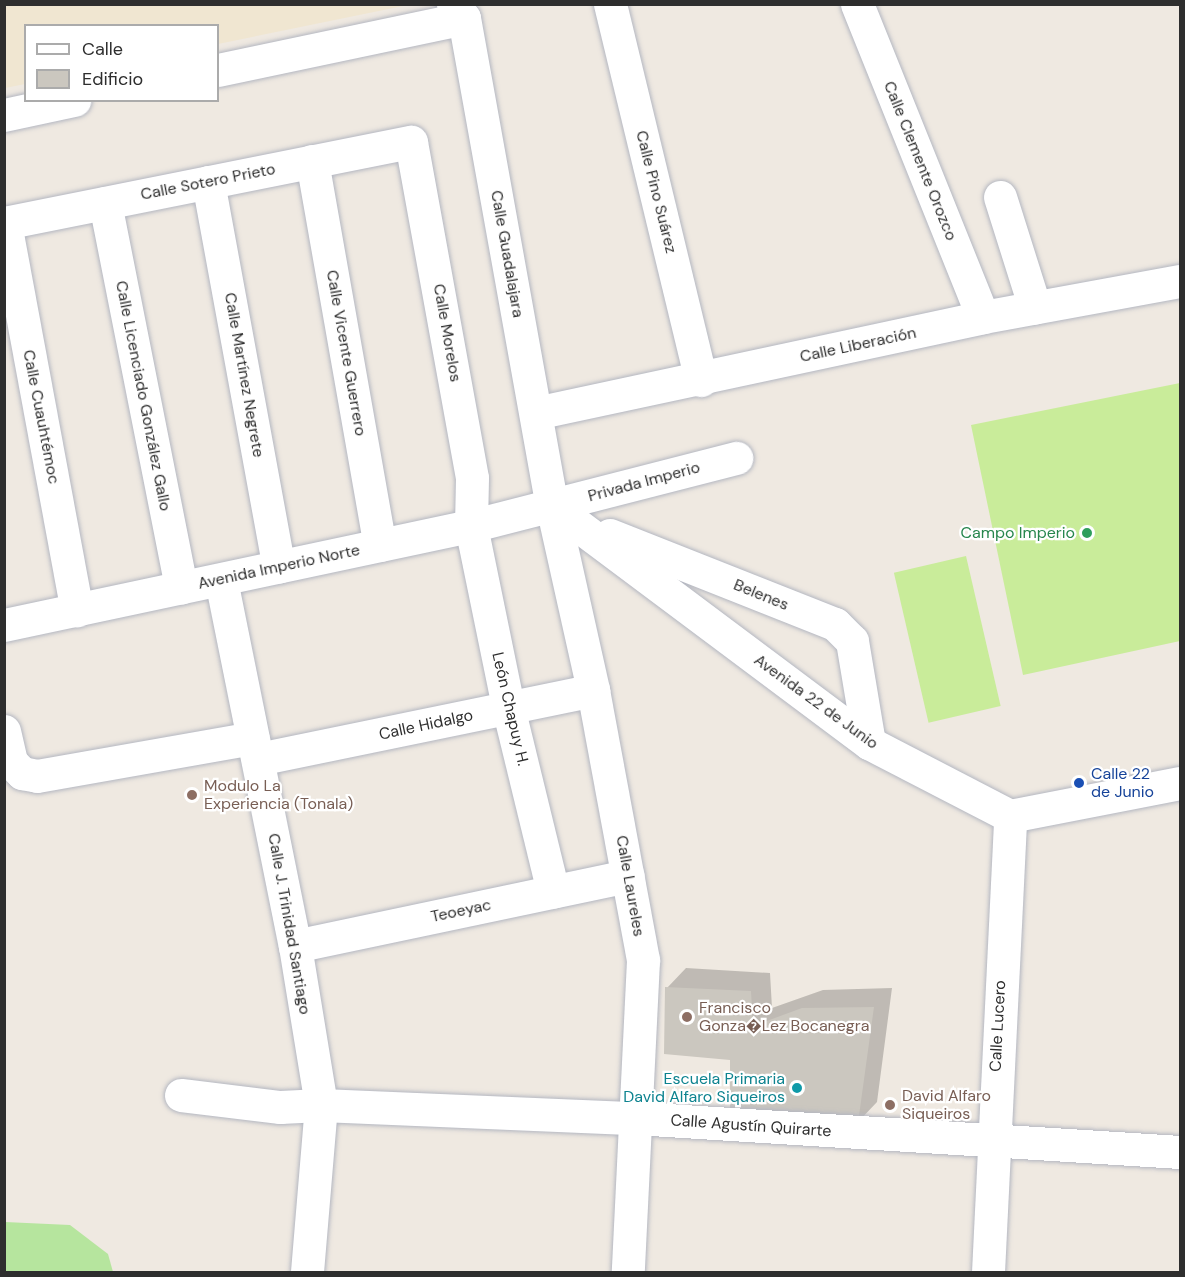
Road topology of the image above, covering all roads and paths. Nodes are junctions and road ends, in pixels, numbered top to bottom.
1 (610, 4) edge
2 (857, 4) edge
3 (465, 9) edge
4 (219, 70) edge
5 (65, 102) edge
6 (4, 115) edge
7 (411, 142) joint
8 (312, 161) junction
9 (208, 182) junction
10 (1000, 197) dead end
11 (105, 203) junction
12 (5, 223) edge
13 (1180, 281) edge
14 (1035, 308) junction
15 (983, 317) junction
16 (701, 380) junction
17 (536, 413) junction
18 (736, 458) dead end
19 (560, 512) junction
20 (471, 526) junction
21 (380, 545) junction
22 (279, 567) junction
23 (220, 580) junction
24 (181, 588) junction
25 (77, 610) junction
26 (4, 625) edge
27 (593, 690) junction
28 (508, 707) junction
29 (4, 731) edge
30 (869, 743) junction
31 (256, 749) junction
32 (1180, 783) edge
33 (1010, 816) junction
34 (628, 876) junction
35 (553, 891) junction
36 (295, 946) junction
37 (182, 1095) dead end
38 (321, 1105) junction
39 (635, 1118) junction
40 (992, 1142) junction
41 (1180, 1152) edge
42 (307, 1272) edge
43 (628, 1272) edge
44 (988, 1272) edge

1 - 16 street, Calle Pino Suárez
2 - 15 street, Calle Clemente Orozco
3 - 4 street
3 - 17 street, Calle Guadalajara
5 - 6 street
7 - 8 street, Calle Sotero Prieto
7 - 20 street, Calle Morelos
8 - 9 street, Calle Sotero Prieto
8 - 21 street, Calle Vicente Guerrero
9 - 11 street, Calle Sotero Prieto
9 - 22 street, Calle Martínez Negrete
10 - 14 street
11 - 12 street, Calle Sotero Prieto
11 - 24 street, Calle Licenciado González Gallo
12 - 25 street, Calle Cuauhtémoc
13 - 14 street, Calle Liberación
14 - 15 street, Calle Liberación
15 - 16 street, Calle Liberación
16 - 17 street, Calle Liberación
17 - 19 street, Calle Guadalajara
18 - 19 street, Privada Imperio
19 - 20 street, Avenida Imperio Norte
19 - 27 street, Calle Laureles
19 - 30 street, Avenida 22 de Junio
19 - 30 street, Belenes
20 - 21 street, Avenida Imperio Norte
20 - 28 street, León Chapuy H.
21 - 22 street, Avenida Imperio Norte
22 - 23 street, Avenida Imperio Norte
23 - 24 street, Avenida Imperio Norte
23 - 31 street, Calle J. Trinidad Santiago
24 - 25 street, Avenida Imperio Norte
25 - 26 street, Avenida Imperio Norte
27 - 28 street, Calle Hidalgo
27 - 34 street, Calle Laureles
28 - 31 street, Calle Hidalgo
28 - 35 street, León Chapuy H.
29 - 31 street, Calle Hidalgo
30 - 33 street, Avenida 22 de Junio
31 - 36 street, Calle J. Trinidad Santiago
32 - 33 street
33 - 40 street, Calle Lucero
34 - 35 street, Teoeyac
34 - 39 street, Calle Laureles
35 - 36 street, Teoeyac
36 - 38 street, Calle J. Trinidad Santiago
37 - 38 street, Calle Agustín Quirarte
38 - 39 street, Calle Agustín Quirarte
38 - 42 street, Calle J. Trinidad Santiago
39 - 40 street, Calle Agustín Quirarte
39 - 43 street, Calle Laureles
40 - 41 street, Calle Agustín Quirarte
40 - 44 street, Calle Lucero

